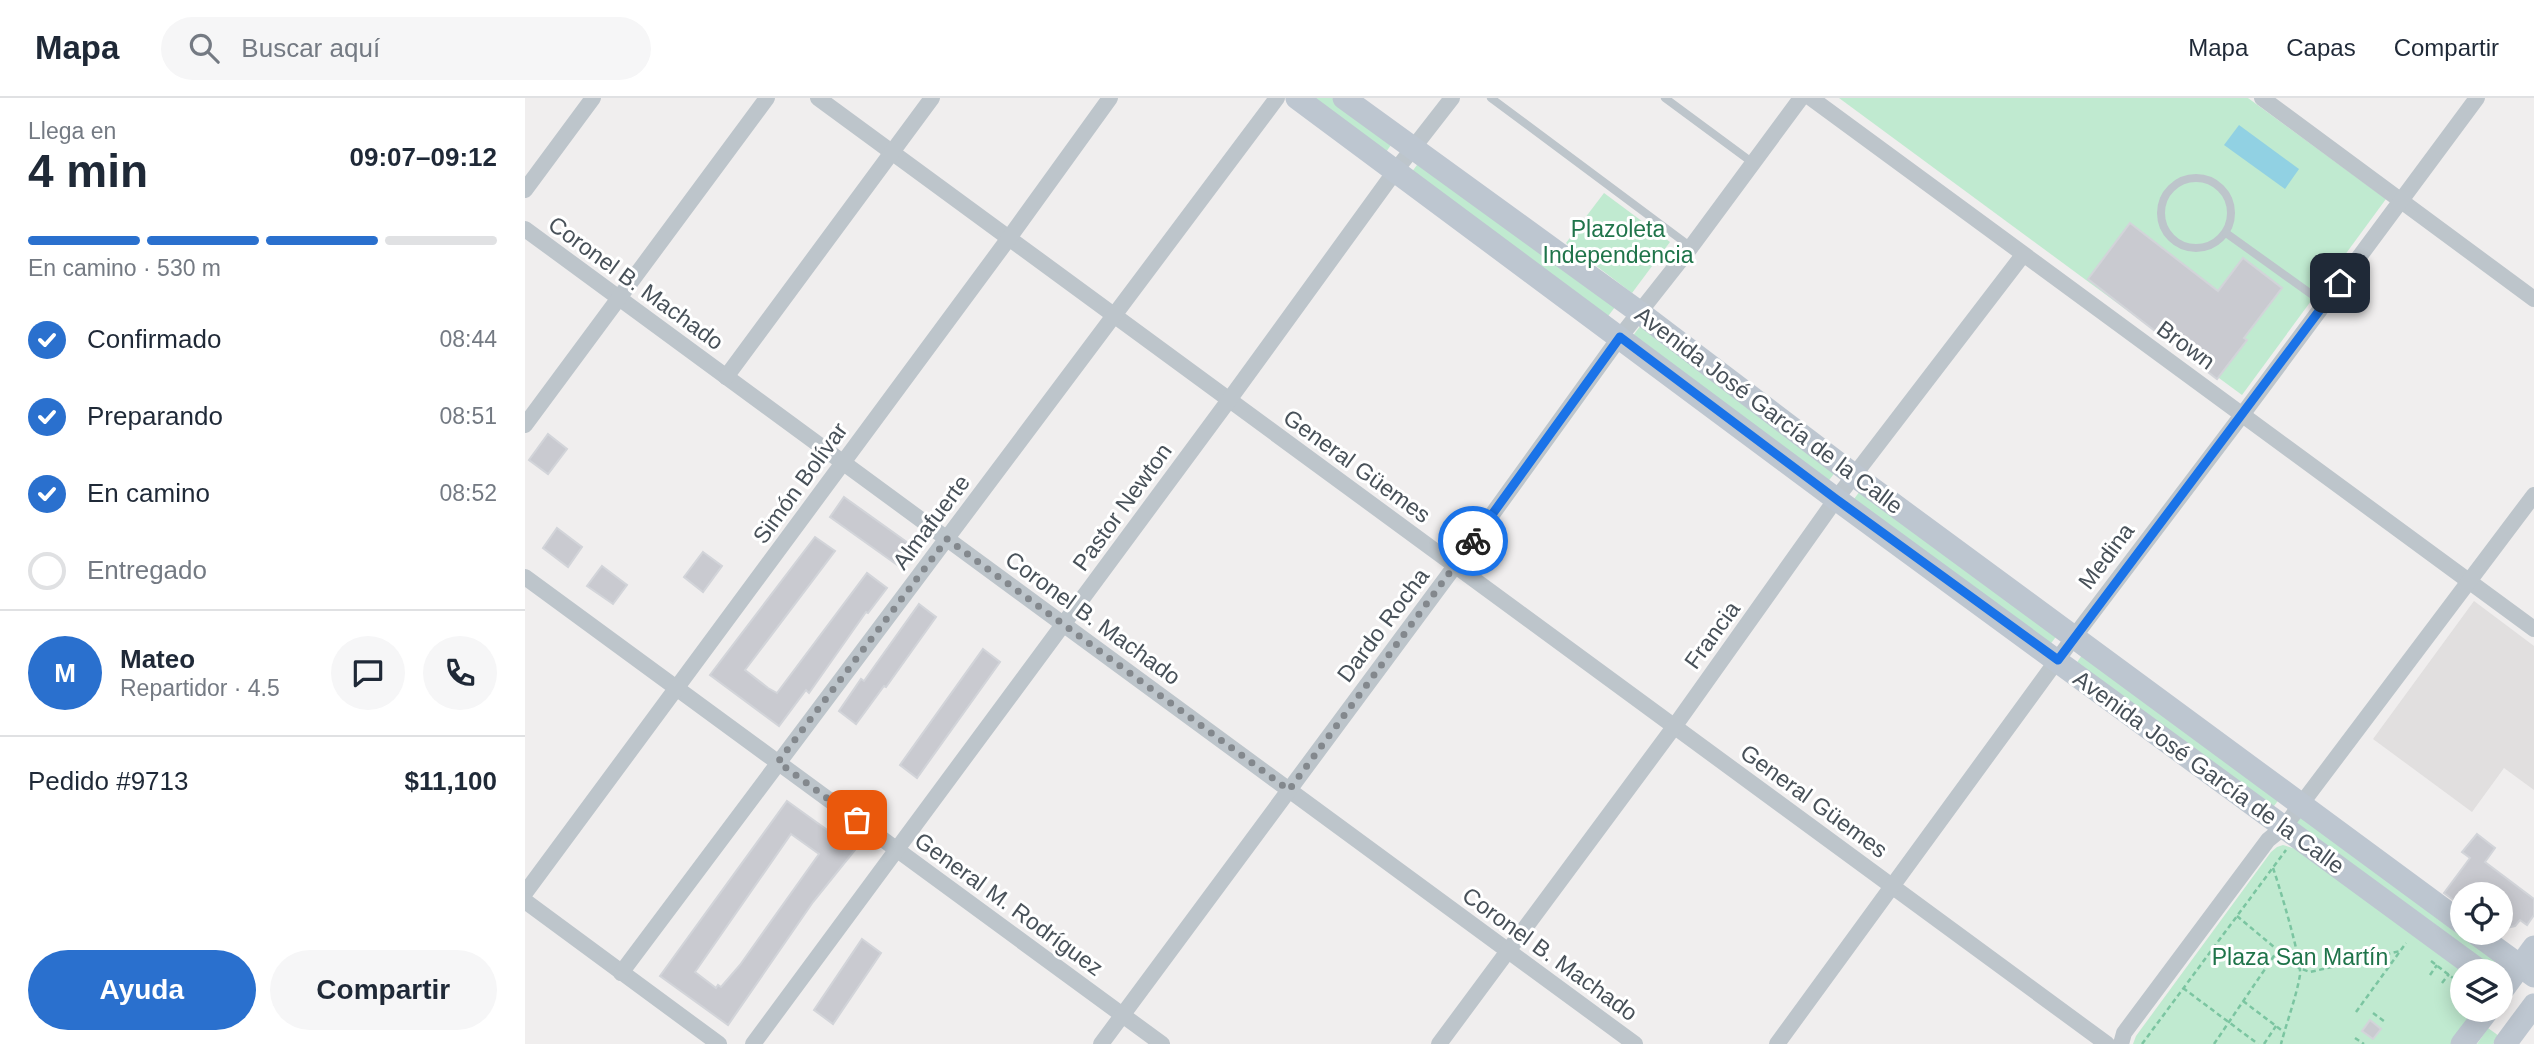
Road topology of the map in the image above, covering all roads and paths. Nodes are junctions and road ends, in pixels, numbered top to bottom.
1 (593, 98) edge
2 (767, 98) edge
3 (818, 98) edge
4 (932, 98) edge
5 (1110, 98) edge
6 (1277, 98) edge
7 (1297, 98) edge
8 (1345, 98) edge
9 (1451, 98) edge
10 (1491, 98) edge
11 (1665, 98) edge
12 (1801, 98) edge
13 (1811, 98) edge
14 (2262, 98) edge
15 (2476, 98) edge
16 (1413, 147) junction
17 (892, 153) junction
18 (1753, 163) junction
19 (1396, 170) junction
20 (525, 190) edge
21 (2401, 200) junction
22 (525, 229) edge
23 (2225, 233) junction
24 (1009, 238) junction
25 (1691, 247) junction
26 (2024, 254) junction
27 (619, 298) junction
28 (2534, 299) edge
29 (2325, 304) junction
30 (1639, 312) junction
31 (1114, 315) junction
32 (1620, 337) junction
33 (726, 377) junction
34 (1229, 400) junction
35 (2242, 415) junction
36 (525, 425) edge
37 (843, 463) junction
38 (1855, 476) junction
39 (2534, 495) edge
40 (1836, 499) junction
41 (947, 539) junction
42 (1455, 566) junction
43 (525, 577) edge
44 (2470, 582) junction
45 (1063, 624) junction
46 (2534, 629) edge
47 (2074, 637) junction
48 (2058, 660) junction
49 (676, 688) junction
50 (1674, 727) junction
51 (778, 762) junction
52 (1289, 790) junction
53 (2299, 805) junction
54 (2290, 832) junction
55 (896, 849) junction
56 (2272, 868) junction
57 (1893, 887) junction
58 (525, 893) edge
59 (525, 901) edge
60 (2450, 914) edge
61 (2237, 916) junction
62 (2406, 943) dead end
63 (2497, 945) edge
64 (2278, 950) junction
65 (1508, 951) junction
66 (2400, 951) junction
67 (2464, 959) edge
68 (2529, 963) edge
69 (2437, 965) dead end
70 (2299, 968) junction
71 (621, 973) junction
72 (2449, 974) dead end
73 (2430, 975) dead end
74 (2513, 978) edge
75 (2442, 984) dead end
76 (2183, 988) junction
77 (2513, 996) edge
78 (2243, 1001) junction
79 (2533, 1008) edge
80 (2356, 1012) dead end
81 (2373, 1013) dead end
82 (1122, 1015) junction
83 (2229, 1022) junction
84 (2385, 1022) dead end
85 (2479, 1022) edge
86 (2276, 1026) junction
87 (2284, 1032) junction
88 (1614, 1038) edge
89 (2355, 1038) dead end
90 (719, 1044) edge
91 (753, 1044) edge
92 (1101, 1044) edge
93 (1162, 1044) edge
94 (1439, 1044) edge
95 (1635, 1044) edge
96 (1777, 1044) edge
97 (2107, 1044) edge
98 (2121, 1044) edge
99 (2142, 1044) edge
100 (2214, 1044) edge
101 (2258, 1044) edge
102 (2264, 1044) edge
103 (2281, 1044) edge
104 (2364, 1044) edge
105 (2462, 1044) edge
106 (2505, 1044) edge

1 - 20 street
2 - 27 street
3 - 17 street, General Güemes
4 - 17 street
5 - 24 street, Simón Bolívar
6 - 31 street, Almafuerte
7 - 19 main road, Avenida José García de la Calle
8 - 16 main road, Avenida José García de la Calle
9 - 16 street, Pastor Newton
10 - 25 lane
11 - 18 lane
12 - 18 street, Dardo Rocha
13 - 26 street, Brown
14 - 21 street
15 - 21 street, Medina
16 - 19 street, Pastor Newton
16 - 30 main road, Avenida José García de la Calle
17 - 24 street, General Güemes
17 - 33 street
18 - 25 street, Dardo Rocha
19 - 32 main road, Avenida José García de la Calle
19 - 34 street, Pastor Newton
21 - 28 street
21 - 29 street, Medina
22 - 27 street, Coronel B. Machado
23 - 23 lane
23 - 29 lane
24 - 31 street, General Güemes
24 - 37 street, Simón Bolívar
25 - 30 street, Dardo Rocha
26 - 35 street, Brown
26 - 38 street, Francia
27 - 33 street, Coronel B. Machado
27 - 36 street
29 - 35 street, Medina
30 - 32 street, Dardo Rocha
30 - 38 main road, Avenida José García de la Calle
31 - 34 street, General Güemes
31 - 41 street, Almafuerte
32 - 40 main road, Avenida José García de la Calle
32 - 42 street, Dardo Rocha
33 - 37 street, Coronel B. Machado
34 - 42 street, General Güemes
34 - 45 street, Pastor Newton
35 - 44 street, Brown
35 - 47 street, Medina
37 - 41 street, Coronel B. Machado
37 - 49 street, Simón Bolívar
38 - 40 street, Francia
38 - 47 main road, Avenida José García de la Calle
39 - 44 street
40 - 48 main road, Avenida José García de la Calle
40 - 50 street, Francia
41 - 45 street, Coronel B. Machado
41 - 51 street, Almafuerte
42 - 50 street, General Güemes
42 - 52 street, Dardo Rocha
43 - 49 street, General M. Rodríguez
44 - 46 street, Brown
44 - 53 street
45 - 52 street, Coronel B. Machado
45 - 55 street, Pastor Newton
47 - 48 street, Medina
47 - 53 main road, Avenida José García de la Calle
48 - 54 main road, Avenida José García de la Calle
48 - 57 street, Medina
49 - 51 street, General M. Rodríguez
49 - 58 street, Simón Bolívar
50 - 57 street, General Güemes
50 - 65 street, Francia
51 - 55 street, General M. Rodríguez
51 - 71 street, Almafuerte
52 - 65 street, Coronel B. Machado
52 - 82 street, Dardo Rocha
53 - 54 street
53 - 60 main road, Avenida José García de la Calle
54 - 56 path
54 - 67 main road, Avenida José García de la Calle
54 - 98 street
55 - 82 street, General M. Rodríguez
55 - 91 street, Pastor Newton
56 - 61 path
56 - 70 path
57 - 96 street, Medina
57 - 97 street, General Güemes
59 - 71 street
61 - 64 path
61 - 76 path
62 - 66 path
63 - 68 main road
64 - 70 path
64 - 78 path
65 - 88 street, Coronel B. Machado
65 - 94 street, Francia
66 - 70 path
66 - 80 path
68 - 74 main road
69 - 73 path
70 - 87 path
71 - 90 street
72 - 75 path
76 - 83 path
76 - 99 path
77 - 79 main road
78 - 83 path
78 - 86 path
79 - 106 main road
81 - 84 path
82 - 92 street, Dardo Rocha
82 - 93 street, General M. Rodríguez
83 - 100 path
83 - 101 path
85 - 105 main road
86 - 87 path
86 - 102 path
87 - 103 path
88 - 95 street, Coronel B. Machado
89 - 104 path

